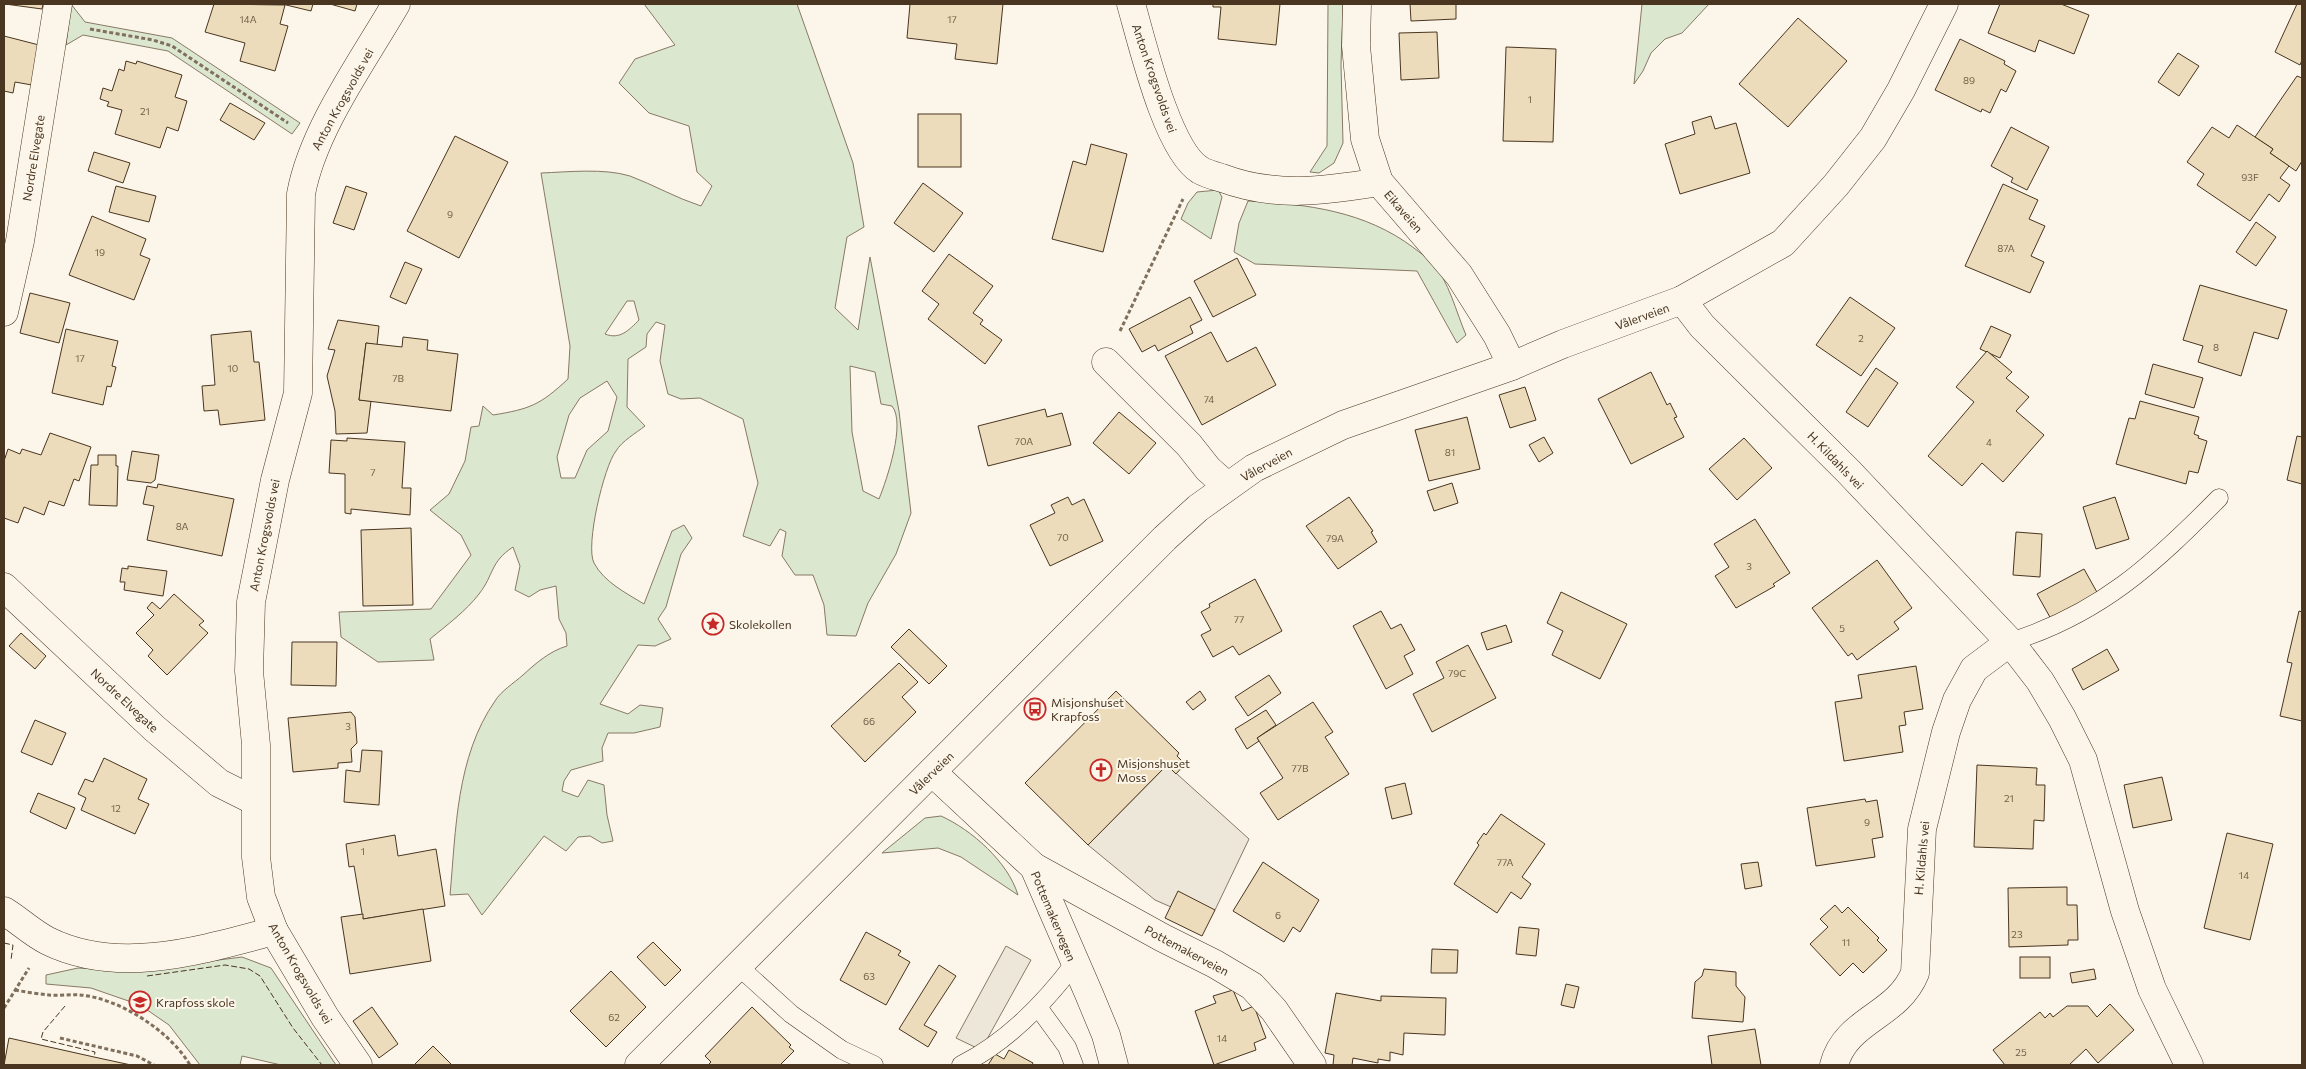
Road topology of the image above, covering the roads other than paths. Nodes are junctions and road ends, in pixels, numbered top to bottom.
1 (396, 4) edge
2 (1131, 4) edge
3 (1357, 4) edge
4 (1944, 4) edge
5 (57, 13) edge
6 (1380, 182) junction
7 (1682, 300) junction
8 (4, 312) edge
9 (1106, 362) road end
10 (1512, 366) junction
11 (1227, 486) junction
12 (2219, 498) dead end
13 (4, 586) edge
14 (2010, 642) junction
15 (932, 772) junction
16 (255, 800) junction
17 (1034, 867) junction
18 (4, 911) edge
19 (274, 931) junction
20 (1074, 964) junction
21 (737, 965) junction
22 (1038, 1007) junction
23 (358, 1065) edge
24 (639, 1065) edge
25 (874, 1065) edge
26 (961, 1065) edge
27 (1074, 1065) edge
28 (1114, 1065) edge
29 (1312, 1065) edge
30 (1834, 1065) edge
31 (2189, 1065) edge

1 - 16 street, Anton Krogsvolds vei
2 - 6 street, Anton Krogsvolds vei
3 - 6 street, Eikaveien
4 - 7 street, Vålerveien
5 - 8 street, Nordre Elvegate
6 - 10 street, Eikaveien
7 - 10 street, Vålerveien
7 - 14 street, H. Kildahls vei
9 - 11 street, Vålerveien
10 - 11 street, Vålerveien
11 - 15 street, Vålerveien
12 - 14 lane
13 - 16 street, Nordre Elvegate
14 - 30 street, H. Kildahls vei
14 - 31 street, H. Kildahls vei
15 - 17 street, Pottemakervegen
15 - 21 street, Vålerveien
16 - 19 street, Anton Krogsvolds vei
17 - 20 street, Pottemakervegen
17 - 29 street, Pottemakerveien
18 - 19 street
19 - 23 street, Anton Krogsvolds vei
20 - 22 lane
20 - 28 street, Pottemakervegen
21 - 24 street, Vålerveien
21 - 25 lane
22 - 26 lane
22 - 27 lane

